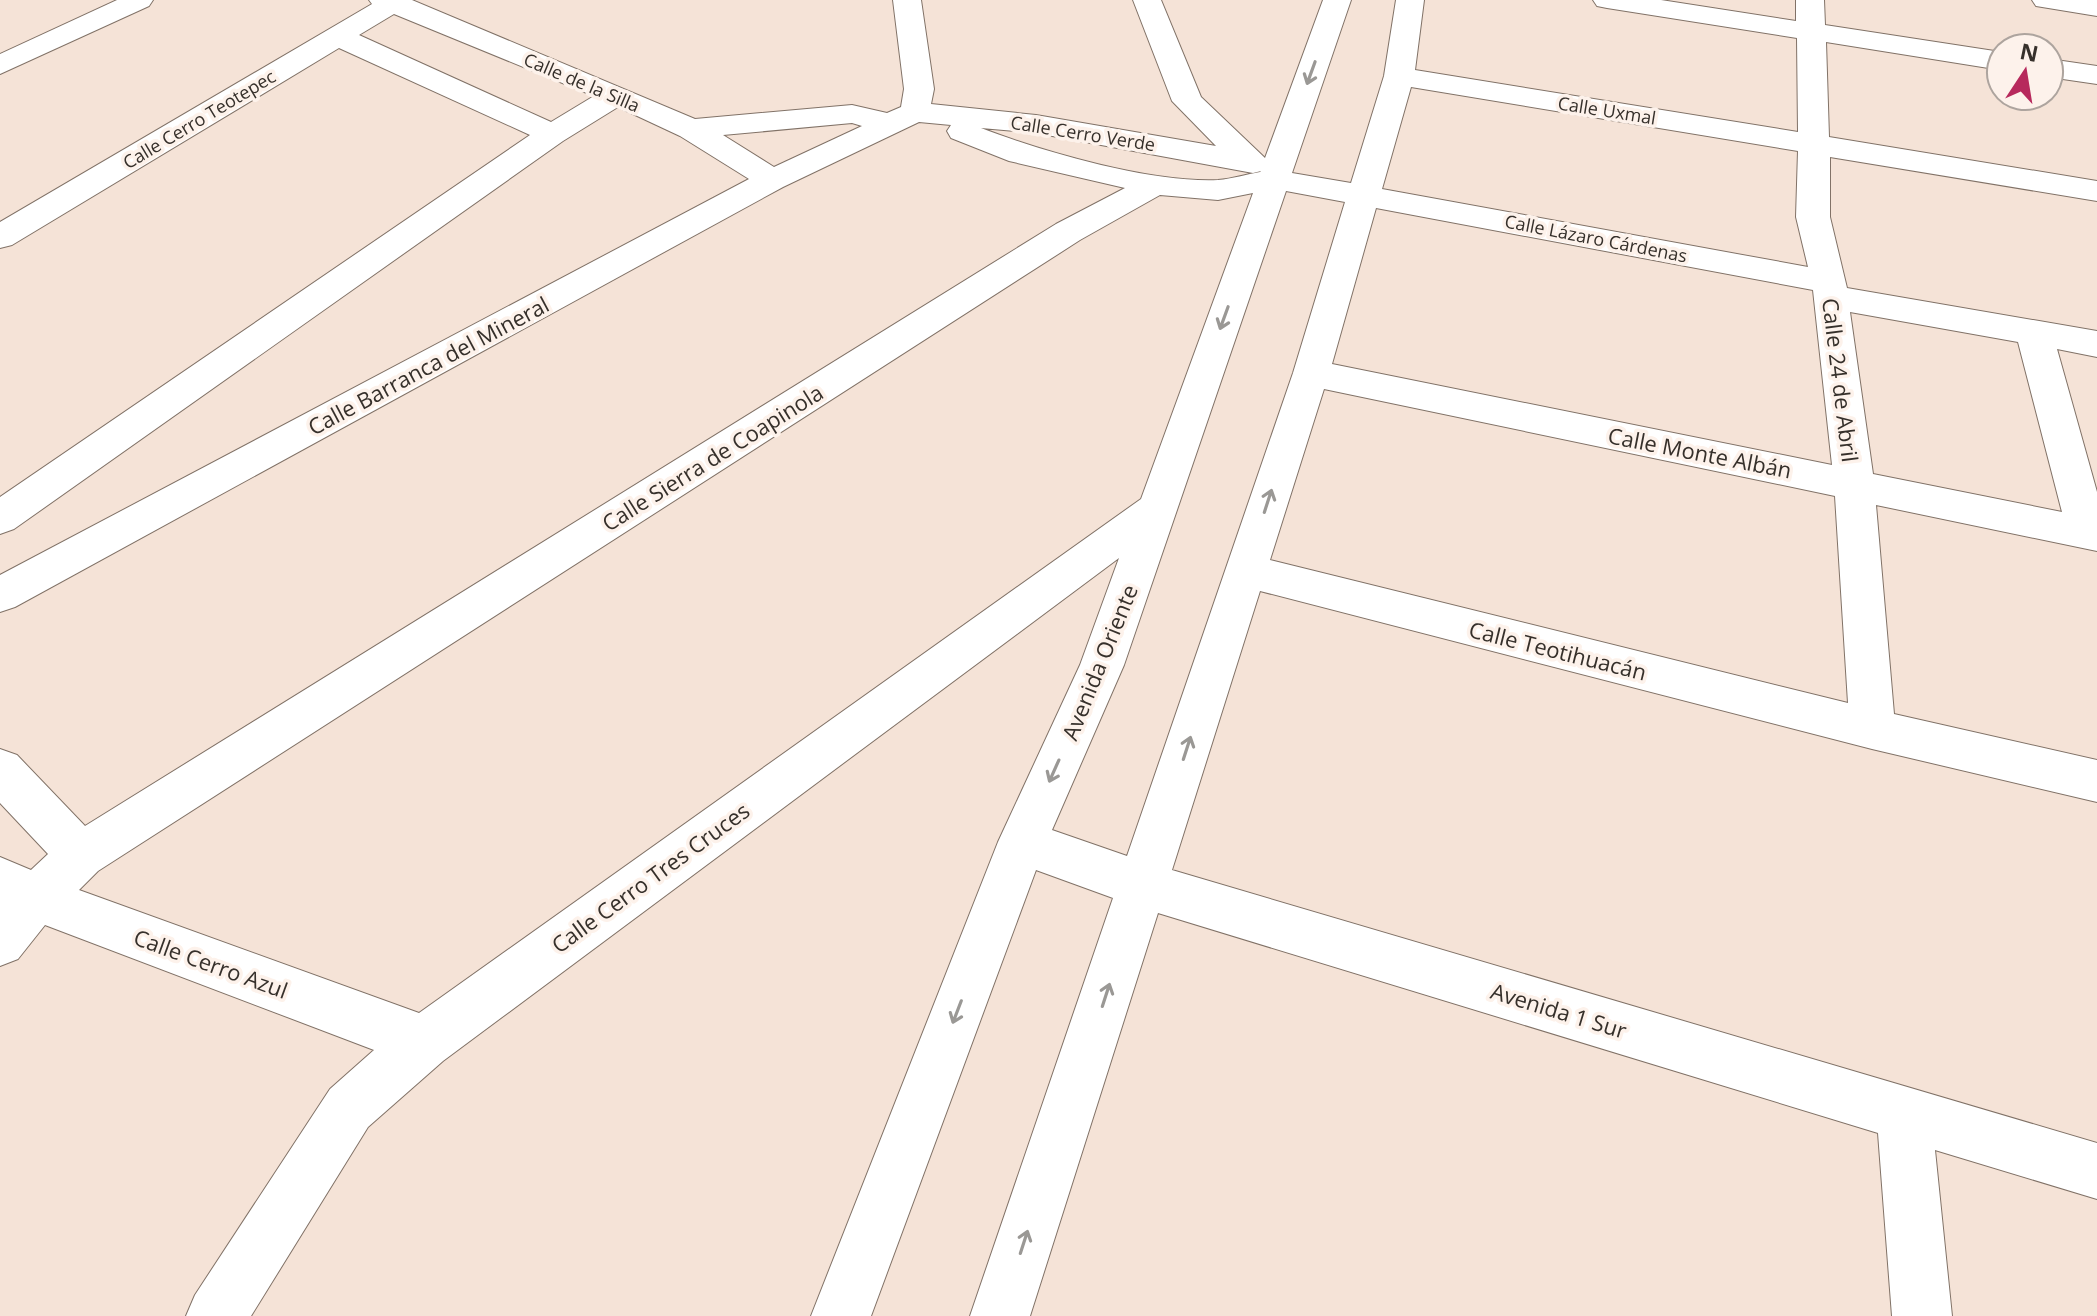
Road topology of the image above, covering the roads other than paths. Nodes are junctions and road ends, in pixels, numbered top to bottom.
1 (907, 0) edge
2 (1147, 0) edge
3 (1337, 0) edge
4 (1410, 0) edge
5 (1607, 0) edge
6 (2046, 0) edge
7 (391, 1) edge
8 (136, 2) edge
9 (2097, 8) edge
10 (1810, 16) edge
11 (339, 37) junction
12 (0, 40) edge
13 (1985, 57) edge
14 (0, 65) edge
15 (2065, 70) edge
16 (2097, 75) edge
17 (1399, 76) junction
18 (617, 95) junction
19 (904, 118) junction
20 (691, 129) junction
21 (552, 134) junction
22 (1814, 144) junction
23 (1262, 170) junction
24 (772, 180) junction
25 (1155, 185) junction
26 (2097, 191) edge
27 (1362, 194) junction
28 (0, 237) edge
29 (1830, 289) junction
30 (2034, 333) junction
31 (2097, 344) edge
32 (1311, 373) junction
33 (1854, 483) junction
34 (1156, 509) junction
35 (0, 518) edge
36 (2092, 534) edge
37 (1245, 570) junction
38 (0, 595) edge
39 (1872, 729) junction
40 (0, 770) edge
41 (2097, 781) edge
42 (1022, 842) junction
43 (81, 855) junction
44 (1143, 885) junction
45 (18, 889) edge
46 (0, 941) edge
47 (424, 1042) junction
48 (1904, 1113) junction
49 (2097, 1171) edge
50 (216, 1316) edge
51 (841, 1316) edge
52 (1000, 1316) edge
53 (1922, 1316) edge

1 - 19 street
2 - 23 street
3 -> 23 street, Avenida Oriente
4 - 17 street
5 - 10 street
6 - 9 street
7 - 11 street, Calle Cerro Teotepec
7 - 18 street, Calle de la Silla
8 - 12 street
8 - 14 street
10 - 13 street
10 - 22 street, Calle 24 de Abril
11 - 21 street
11 - 28 street, Calle Cerro Teotepec
15 - 16 street
17 - 22 street, Calle Uxmal
17 - 27 street
18 - 20 street, Calle de la Silla
18 - 21 street
19 - 20 street
19 - 23 street, Calle Cerro Verde
19 - 24 street, Calle Barranca del Mineral
19 - 25 street
20 - 24 street, Calle de la Silla
21 - 35 street
22 - 26 street, Calle Uxmal
22 - 29 street, Calle 24 de Abril
23 - 25 street
23 - 27 street, Calle Cerro Verde
23 -> 34 street, Avenida Oriente
24 - 38 street, Calle Barranca del Mineral
25 - 43 street, Calle Sierra de Coapinola
27 - 29 street, Calle Lázaro Cárdenas
27 - 32 street
29 - 30 street, Calle Lázaro Cárdenas
29 - 33 street, Calle 24 de Abril
30 - 31 street, Calle Lázaro Cárdenas
30 - 36 street
32 - 33 street, Calle Monte Albán
37 -> 32 street
33 - 36 street, Calle Monte Albán
33 - 39 street, Calle 24 de Abril
34 -> 42 street, Avenida Oriente
34 - 47 street, Calle Cerro Tres Cruces
37 - 39 street, Calle Teotihuacán
44 -> 37 street
39 - 41 street, Calle Teotihuacán
40 - 43 street
42 - 44 street, Avenida 1 Sur
42 -> 51 street, Avenida Oriente
43 - 45 street, Calle Sierra de Coapinola
44 - 48 street, Avenida 1 Sur
52 -> 44 street
45 - 46 street, Calle Sierra de Coapinola
45 - 47 street, Calle Cerro Azul
47 - 50 street, Calle Cerro Tres Cruces
48 - 49 street, Avenida 1 Sur
48 - 53 street

